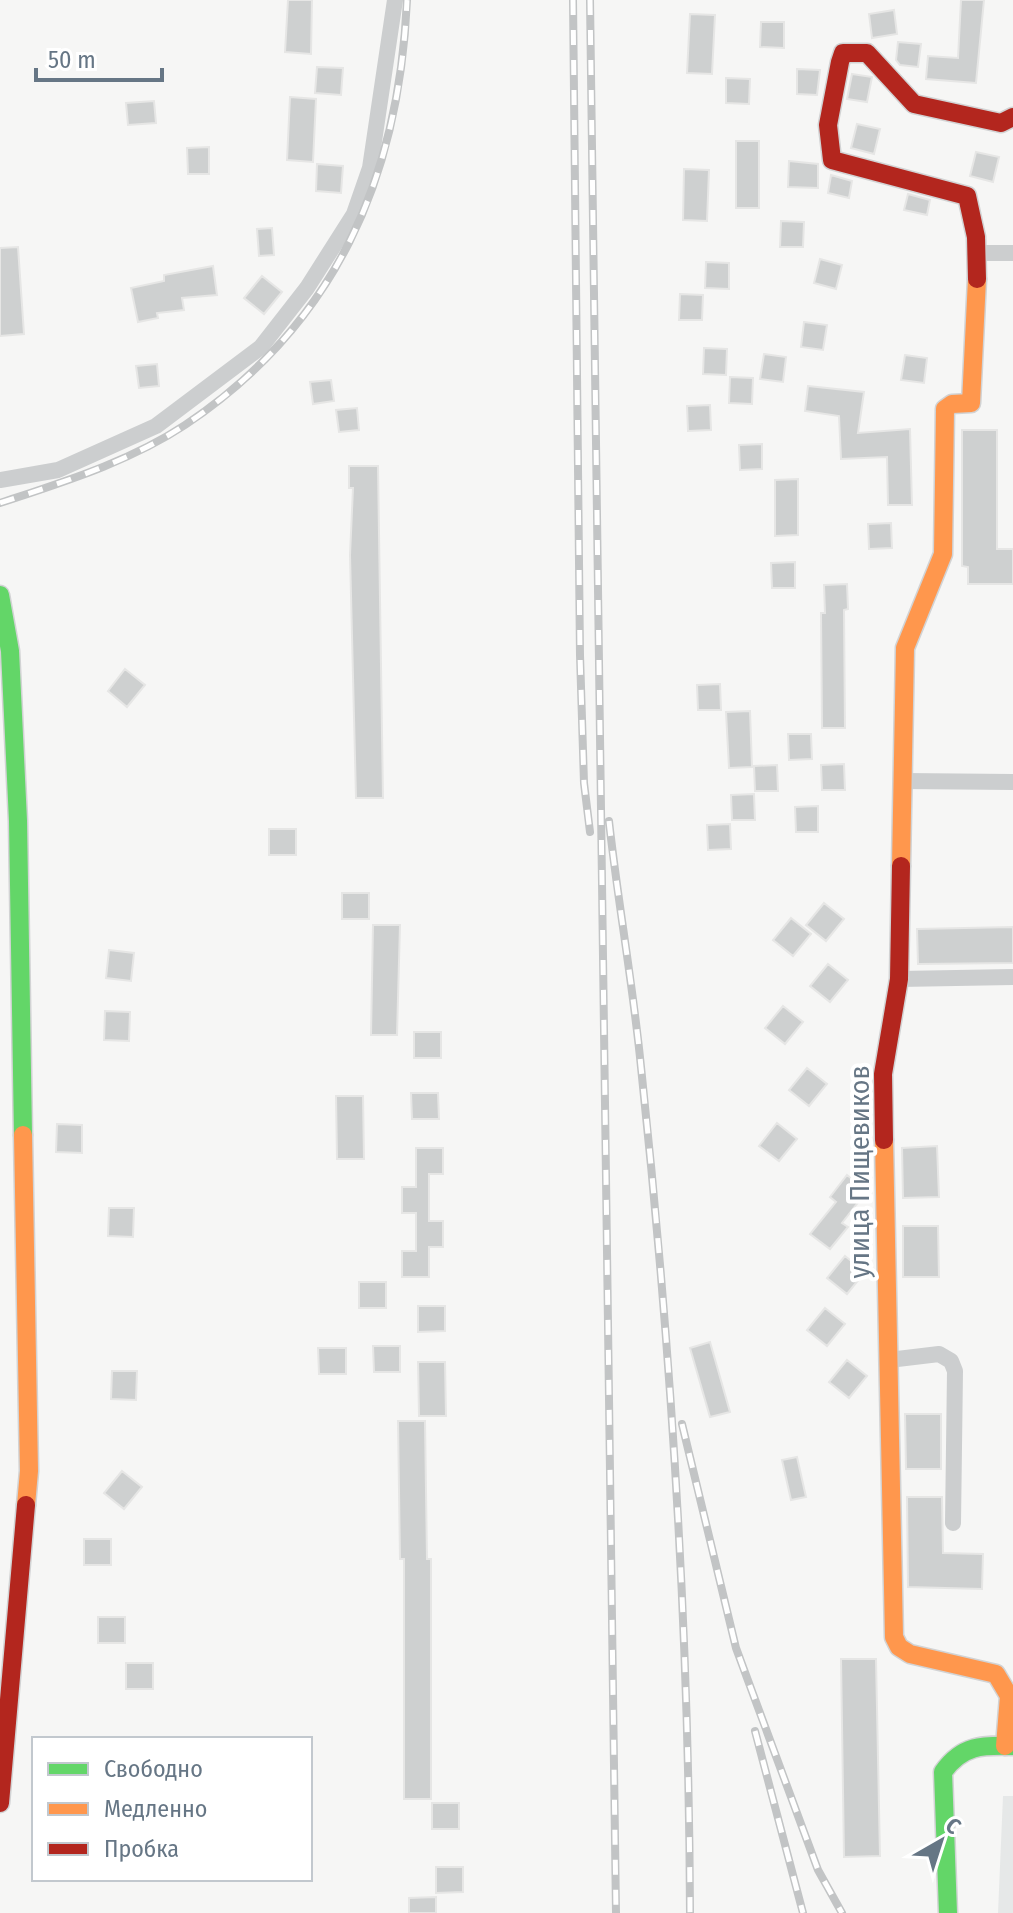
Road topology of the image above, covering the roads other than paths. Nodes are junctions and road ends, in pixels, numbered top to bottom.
1 (395, 0) edge
2 (1013, 117) edge
3 (975, 253) junction
4 (1013, 253) edge
5 (0, 480) edge
6 (0, 595) edge
7 (903, 781) junction
8 (1013, 782) edge
9 (1013, 977) edge
10 (899, 979) junction
11 (889, 1360) junction
12 (953, 1523) dead end
13 (1009, 1746) edge
14 (0, 1803) edge
15 (948, 1913) edge

1 - 5 street
2 - 3 main road
3 - 4 street
3 - 7 main road, улица Пищевиков
6 - 14 main road
7 - 8 street
7 - 10 main road, улица Пищевиков
9 - 10 street
10 - 11 main road, улица Пищевиков
11 - 12 street
11 - 13 main road, улица Пищевиков
13 - 15 main road

